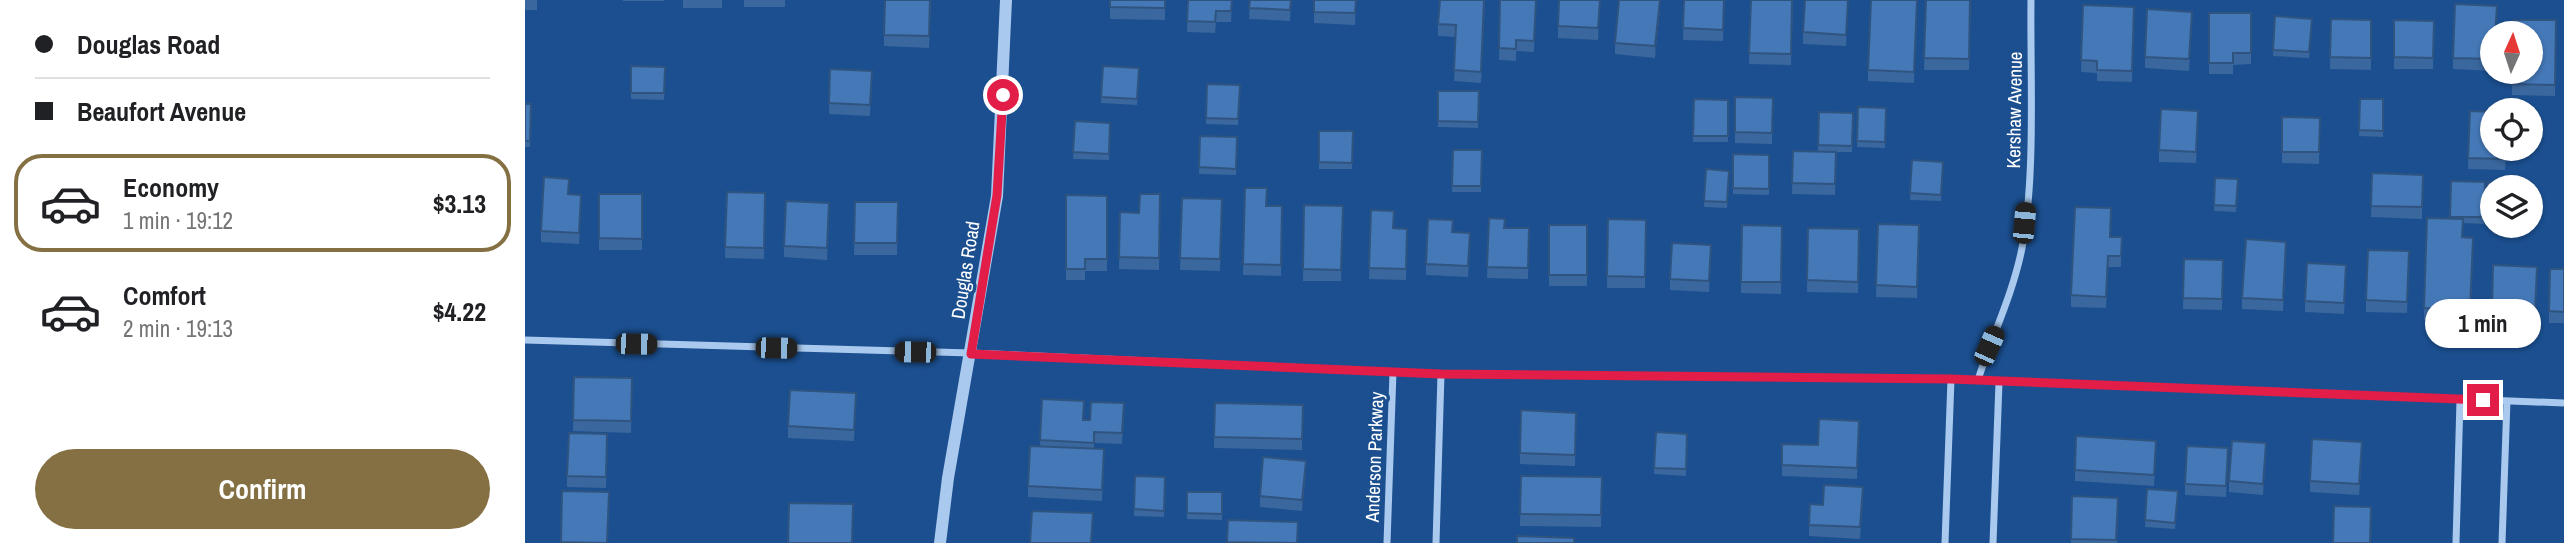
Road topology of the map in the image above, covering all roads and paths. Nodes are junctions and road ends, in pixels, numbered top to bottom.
1 (1006, 0) edge
2 (2031, 0) edge
3 (525, 340) edge
4 (971, 354) junction
5 (1393, 372) junction
6 (1441, 374) junction
7 (1951, 379) junction
8 (1978, 380) junction
9 (1999, 383) junction
10 (2460, 400) junction
11 (2507, 401) junction
12 (2564, 403) edge
13 (940, 543) edge
14 (1387, 543) edge
15 (1436, 543) edge
16 (1945, 543) edge
17 (1993, 543) edge
18 (2456, 543) edge
19 (2502, 543) edge

1 - 4 street, Douglas Road
2 - 8 street, Kershaw Avenue
3 - 4 street
4 - 5 street
4 - 13 street, Douglas Road
5 - 6 street
5 - 14 street, Anderson Parkway
6 - 7 street
6 - 15 street
7 - 8 street
7 - 16 street
8 - 9 street
9 - 10 street
9 - 17 street
10 - 11 street
10 - 18 street
11 - 12 street
11 - 19 street

